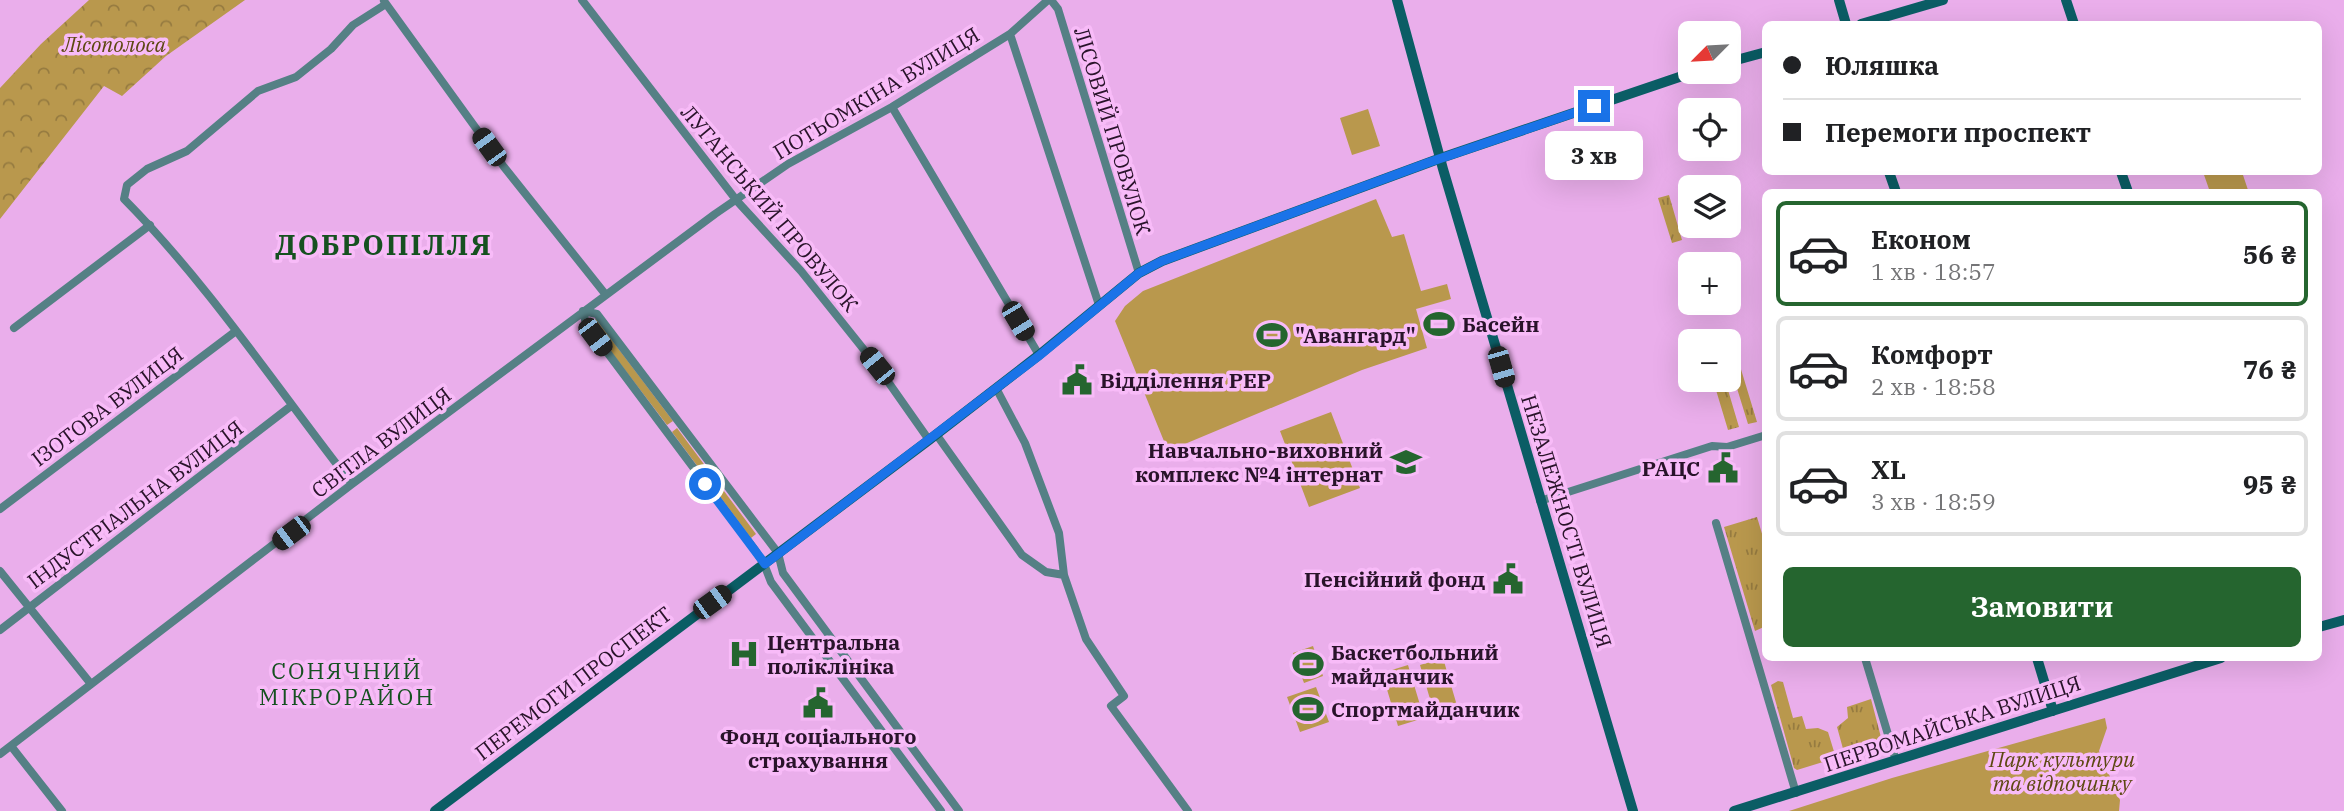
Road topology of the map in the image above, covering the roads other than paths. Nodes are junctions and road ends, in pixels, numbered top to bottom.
1 (582, 0) edge
2 (1049, 0) edge
3 (1398, 0) edge
4 (1839, 0) edge
5 (1943, 0) edge
6 (2066, 0) edge
7 (385, 2) edge
8 (1845, 21) edge
9 (1871, 21) edge
10 (2073, 21) edge
11 (1010, 34) junction
12 (1762, 53) edge
13 (1741, 59) edge
14 (1678, 77) edge
15 (892, 107) junction
16 (1441, 158) junction
17 (737, 201) junction
18 (150, 225) junction
19 (1139, 273) junction
20 (606, 295) junction
21 (1099, 305) junction
22 (583, 311) junction
23 (14, 328) dead end
24 (236, 331) junction
25 (1040, 355) junction
26 (996, 388) junction
27 (291, 406) junction
28 (1762, 436) edge
29 (933, 437) junction
30 (352, 484) junction
31 (1540, 501) junction
32 (0, 509) edge
33 (1717, 523) dead end
34 (778, 553) junction
35 (765, 564) junction
36 (0, 571) edge
37 (1064, 575) junction
38 (30, 607) junction
39 (2344, 620) edge
40 (2322, 626) edge
41 (0, 630) edge
42 (1866, 661) edge
43 (2038, 661) edge
44 (2211, 661) edge
45 (91, 684) junction
46 (2053, 711) junction
47 (11, 746) junction
48 (0, 754) edge
49 (1896, 761) junction
50 (1796, 793) junction
51 (62, 811) edge
52 (435, 811) edge
53 (941, 811) edge
54 (960, 811) edge
55 (1188, 811) edge
56 (1633, 811) edge
57 (1734, 811) edge

1 - 17 street, ЛУГАНСЬКИЙ ПРОВУЛОК
2 - 11 street, ПОТЬОМКІНА ВУЛИЦЯ
2 - 19 street, ЛІСОВИЙ ПРОВУЛОК
3 - 16 main road, НЕЗАЛЕЖНОСТІ ВУЛИЦЯ
4 - 8 main road
5 - 9 main road
6 - 10 main road
7 - 18 street
7 - 20 street
11 - 15 street, ПОТЬОМКІНА ВУЛИЦЯ
11 - 21 street
12 - 13 main road
14 - 16 main road, ПЕРЕМОГИ ПРОСПЕКТ
15 - 17 street, ПОТЬОМКІНА ВУЛИЦЯ
15 - 25 street
16 - 19 main road, ПЕРЕМОГИ ПРОСПЕКТ
16 - 31 main road, НЕЗАЛЕЖНОСТІ ВУЛИЦЯ
17 - 20 street, ПОТЬОМКІНА ВУЛИЦЯ
17 - 29 street, ЛУГАНСЬКИЙ ПРОВУЛОК
18 - 23 street
18 - 24 street
19 - 21 main road, ПЕРЕМОГИ ПРОСПЕКТ
20 - 22 street, ПОТЬОМКІНА ВУЛИЦЯ
21 - 25 main road, ПЕРЕМОГИ ПРОСПЕКТ
22 - 30 street, СВІТЛА ВУЛИЦЯ
22 - 34 street
22 - 35 street
24 - 27 street
24 - 32 street, ІЗОТОВА ВУЛИЦЯ
25 - 26 main road, ПЕРЕМОГИ ПРОСПЕКТ
26 - 29 main road, ПЕРЕМОГИ ПРОСПЕКТ
26 - 37 street
27 - 30 street
27 - 38 street, ІНДУСТРІАЛЬНА ВУЛИЦЯ
28 - 31 street
29 - 34 main road, ПЕРЕМОГИ ПРОСПЕКТ
29 - 37 street, ЛУГАНСЬКИЙ ПРОВУЛОК
30 - 45 street, СВІТЛА ВУЛИЦЯ
31 - 56 main road, НЕЗАЛЕЖНОСТІ ВУЛИЦЯ
33 - 50 street
34 - 35 main road, ПЕРЕМОГИ ПРОСПЕКТ
34 - 54 street
35 - 52 main road, ПЕРЕМОГИ ПРОСПЕКТ
35 - 53 street
36 - 38 street
37 - 55 street
38 - 41 street, ІНДУСТРІАЛЬНА ВУЛИЦЯ
38 - 45 street
39 - 40 main road
42 - 49 street
43 - 46 main road
44 - 46 main road, ПЕРВОМАЙСЬКА ВУЛИЦЯ
45 - 47 street, СВІТЛА ВУЛИЦЯ
46 - 49 main road, ПЕРВОМАЙСЬКА ВУЛИЦЯ
47 - 48 street, СВІТЛА ВУЛИЦЯ
47 - 51 street
49 - 50 main road, ПЕРВОМАЙСЬКА ВУЛИЦЯ
50 - 57 main road, ПЕРВОМАЙСЬКА ВУЛИЦЯ

